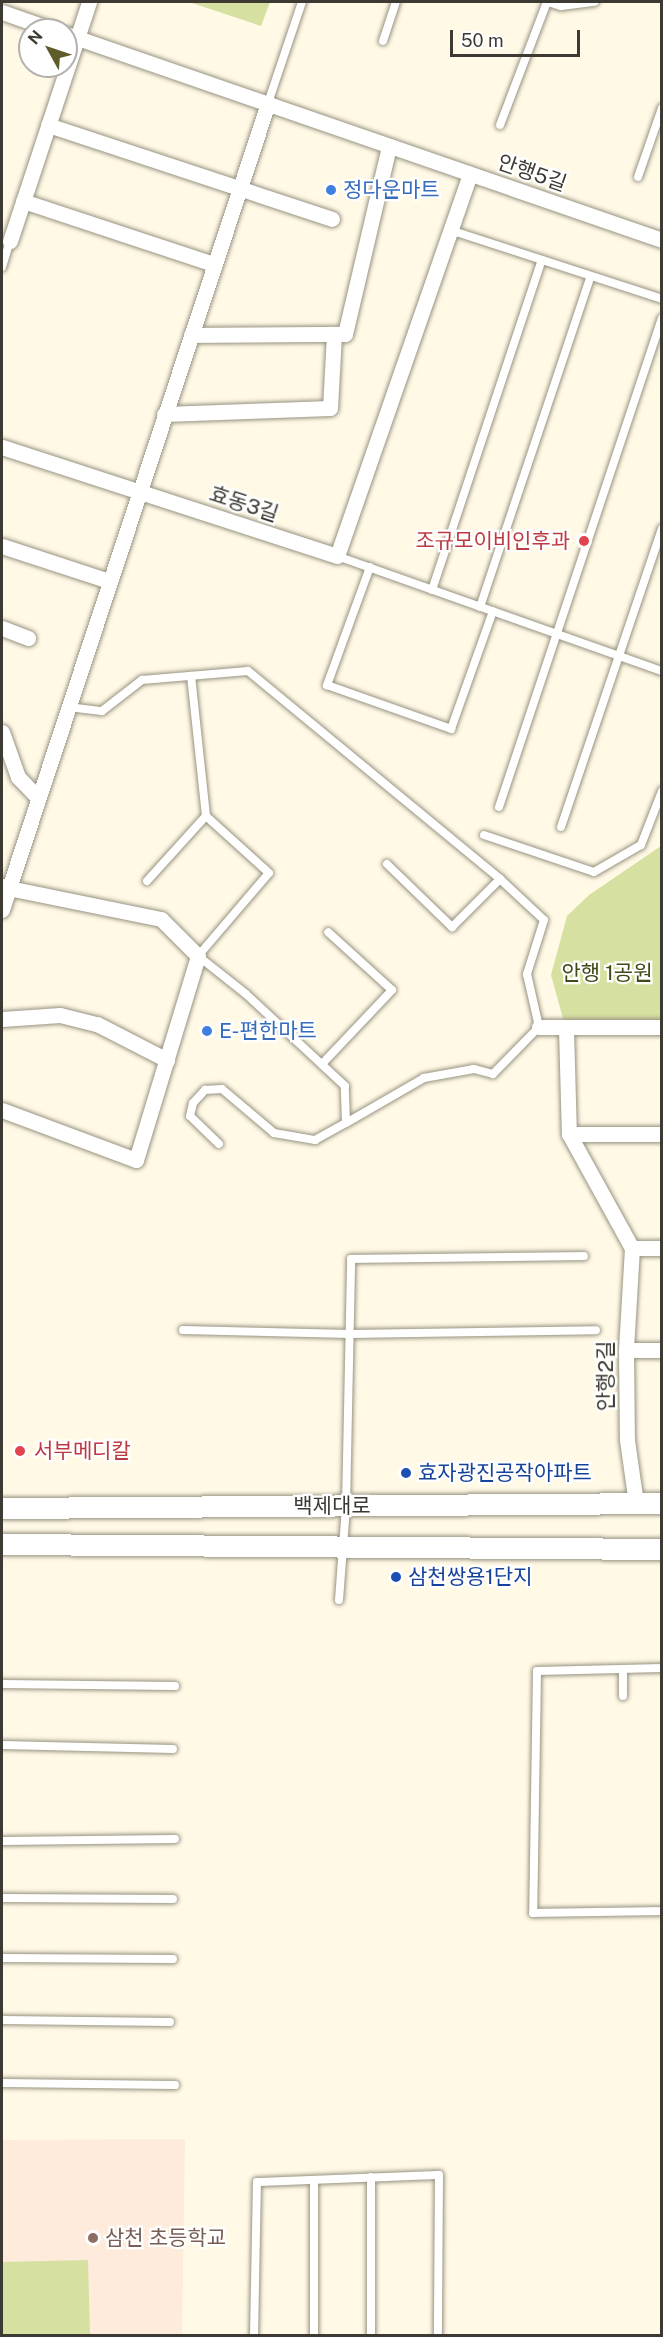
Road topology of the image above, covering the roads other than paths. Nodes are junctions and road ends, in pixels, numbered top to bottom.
1 (89, 2) edge
2 (302, 2) edge
3 (396, 2) edge
4 (548, 2) edge
5 (595, 2) edge
6 (2, 12) edge
7 (19, 18) edge
8 (78, 24) edge
9 (78, 38) edge
10 (383, 41) dead end
11 (61, 78) edge
12 (268, 103) junction
13 (662, 108) edge
14 (48, 125) junction
15 (500, 125) dead end
16 (389, 146) junction
17 (470, 174) junction
18 (638, 177) dead end
19 (239, 188) junction
20 (23, 201) junction
21 (332, 219) dead end
22 (450, 230) junction
23 (662, 240) edge
24 (10, 241) joint
25 (542, 260) junction
26 (214, 264) junction
27 (2, 267) edge
28 (591, 276) junction
29 (662, 299) edge
30 (662, 318) edge
31 (334, 334) junction
32 (191, 335) junction
33 (164, 414) junction
34 (2, 447) edge
35 (138, 492) junction
36 (662, 529) edge
37 (2, 546) edge
38 (337, 556) junction
39 (370, 567) junction
40 (109, 581) junction
41 (432, 590) junction
42 (480, 607) junction
43 (493, 611) junction
44 (2, 628) edge
45 (556, 634) junction
46 (28, 638) dead end
47 (619, 656) junction
48 (662, 672) edge
49 (191, 676) junction
50 (68, 707) junction
51 (2, 732) edge
52 (662, 791) edge
53 (38, 798) junction
54 (499, 807) dead end
55 (206, 816) junction
56 (561, 827) dead end
57 (484, 836) dead end
58 (387, 864) dead end
59 (500, 879) junction
60 (147, 881) dead end
61 (5, 887) edge
62 (2, 910) edge
63 (328, 932) dead end
64 (198, 956) junction
65 (2, 1020) edge
66 (539, 1027) junction
67 (662, 1027) edge
68 (566, 1029) junction
69 (166, 1060) junction
70 (322, 1064) junction
71 (2, 1110) edge
72 (346, 1123) junction
73 (569, 1134) junction
74 (662, 1134) edge
75 (219, 1144) dead end
76 (632, 1248) junction
77 (662, 1248) edge
78 (584, 1256) dead end
79 (183, 1330) dead end
80 (596, 1330) dead end
81 (350, 1334) junction
82 (626, 1350) junction
83 (662, 1350) edge
84 (636, 1503) junction
85 (662, 1503) edge
86 (346, 1506) junction
87 (2, 1508) edge
88 (2, 1544) edge
89 (343, 1546) junction
90 (662, 1549) edge
91 (339, 1600) dead end
92 (662, 1668) edge
93 (623, 1669) junction
94 (2, 1684) edge
95 (174, 1686) dead end
96 (623, 1696) dead end
97 (2, 1745) edge
98 (173, 1749) dead end
99 (175, 1839) dead end
100 (2, 1840) edge
101 (2, 1898) edge
102 (172, 1899) dead end
103 (662, 1911) edge
104 (2, 1958) edge
105 (173, 1959) dead end
106 (2, 2020) edge
107 (170, 2022) dead end
108 (2, 2083) edge
109 (175, 2085) dead end
110 (371, 2177) junction
111 (314, 2180) junction
112 (254, 2336) edge
113 (314, 2336) edge
114 (371, 2336) edge
115 (438, 2336) edge

1 - 8 street
2 - 12 lane
3 - 10 lane
4 - 5 lane
4 - 15 lane
6 - 7 street
9 - 12 street, 안행5길
11 - 14 street
12 - 16 street, 안행5길
12 - 19 street
13 - 18 lane
14 - 19 street
14 - 20 street
16 - 17 street, 안행5길
16 - 31 street
17 - 22 street
17 - 23 street, 안행5길
19 - 21 street
19 - 26 street
20 - 24 street
20 - 26 street
22 - 25 lane
22 - 38 street
24 - 27 lane
25 - 28 lane
25 - 41 lane
26 - 32 street
28 - 29 lane
28 - 42 lane
30 - 45 lane
31 - 32 street
31 - 33 street
32 - 33 street
33 - 35 street
34 - 35 street, 효동3길
35 - 38 street, 효동3길
35 - 40 street
36 - 47 lane
37 - 40 street
38 - 39 lane
39 - 41 lane
39 - 43 lane
40 - 50 street
41 - 42 lane
42 - 43 lane
43 - 45 lane
44 - 46 street
45 - 47 lane
45 - 54 lane
47 - 48 lane
47 - 56 lane
49 - 50 lane
49 - 55 lane
49 - 59 lane
50 - 53 street
51 - 53 street
52 - 57 lane
53 - 61 street
55 - 60 lane
55 - 64 lane
58 - 59 lane
59 - 66 lane
61 - 62 street
61 - 64 street
63 - 70 lane
64 - 69 street
64 - 70 lane
65 - 69 street
66 - 68 street
66 - 72 lane
67 - 68 street
68 - 73 street
69 - 71 street
70 - 72 lane
72 - 75 lane
73 - 74 street
73 - 76 street
76 - 77 street
76 - 82 street, 안행2길
78 - 81 lane
79 - 81 lane
80 - 81 lane
81 - 86 lane
82 - 83 street
82 - 84 street, 안행2길
84 - 85 street, 백제대로
84 - 86 street, 백제대로
86 - 87 street, 백제대로
86 - 89 lane
88 - 89 street, 백제대로
89 - 90 street, 백제대로
89 - 91 lane
92 - 93 lane
93 - 96 lane
93 - 103 lane
94 - 95 lane
97 - 98 lane
99 - 100 lane
101 - 102 lane
104 - 105 lane
106 - 107 lane
108 - 109 lane
110 - 111 lane
110 - 114 lane
110 - 115 lane
111 - 112 lane
111 - 113 lane

